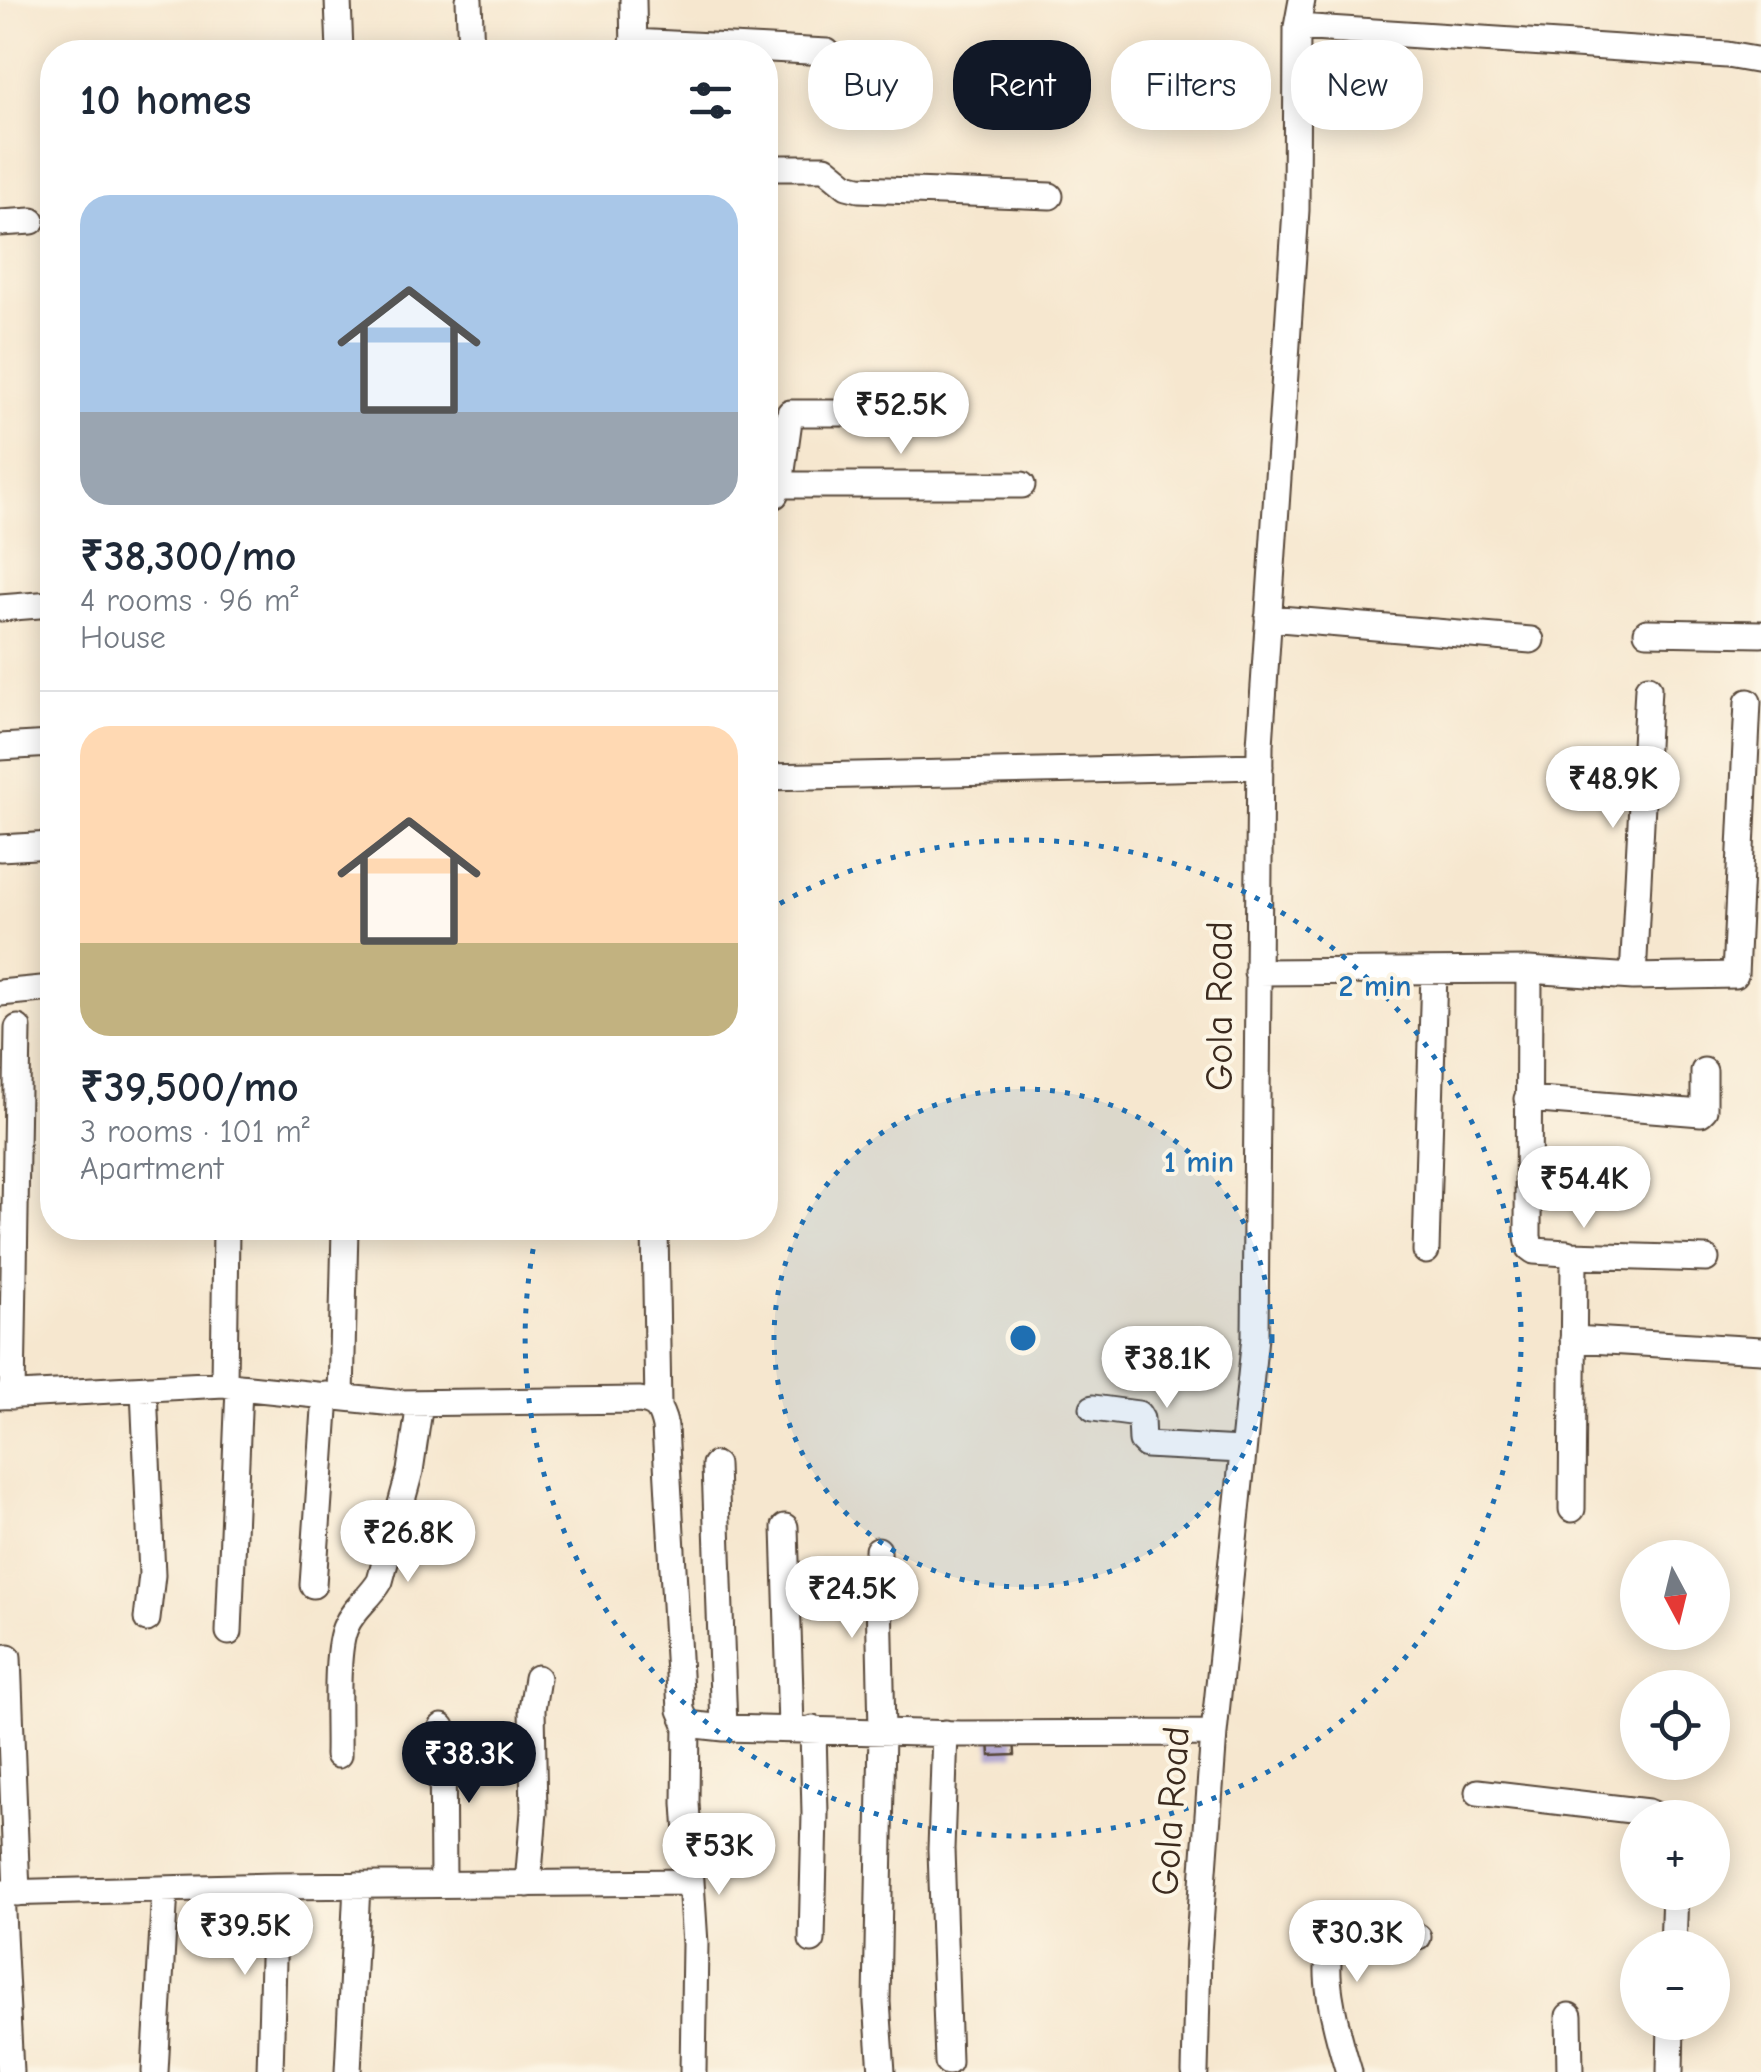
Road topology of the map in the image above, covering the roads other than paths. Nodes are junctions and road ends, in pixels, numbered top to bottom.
1 (338, 0) edge
2 (470, 0) edge
3 (633, 0) edge
4 (1302, 0) edge
5 (1297, 26) junction
6 (340, 40) edge
7 (471, 40) edge
8 (634, 40) edge
9 (778, 51) edge
10 (808, 52) edge
11 (1761, 61) edge
12 (778, 168) edge
13 (1050, 196) dead end
14 (32, 221) dead end
15 (0, 223) edge
16 (874, 413) dead end
17 (778, 469) edge
18 (1022, 485) dead end
19 (778, 492) edge
20 (40, 605) edge
21 (0, 608) edge
22 (1268, 618) junction
23 (1648, 632) dead end
24 (1761, 634) edge
25 (1531, 640) dead end
26 (1648, 688) dead end
27 (1748, 702) dead end
28 (40, 745) edge
29 (0, 747) edge
30 (1260, 766) junction
31 (778, 778) edge
32 (40, 846) edge
33 (0, 848) edge
34 (1529, 970) junction
35 (1434, 971) junction
36 (1257, 972) junction
37 (1633, 977) junction
38 (40, 989) edge
39 (0, 993) edge
40 (18, 1028) dead end
41 (1704, 1071) dead end
42 (1527, 1099) junction
43 (226, 1240) edge
44 (343, 1240) edge
45 (655, 1240) edge
46 (1426, 1252) dead end
47 (1571, 1255) junction
48 (1706, 1260) dead end
49 (1574, 1338) junction
50 (1761, 1350) edge
51 (232, 1386) junction
52 (144, 1388) junction
53 (6, 1396) edge
54 (334, 1396) junction
55 (420, 1403) junction
56 (658, 1406) junction
57 (1093, 1408) dead end
58 (1242, 1450) junction
59 (714, 1465) dead end
60 (1572, 1509) dead end
61 (785, 1527) dead end
62 (878, 1550) dead end
63 (313, 1585) dead end
64 (148, 1619) dead end
65 (229, 1632) dead end
66 (8, 1657) dead end
67 (536, 1678) dead end
68 (687, 1724) junction
69 (442, 1728) dead end
70 (724, 1728) junction
71 (802, 1728) junction
72 (882, 1731) junction
73 (945, 1733) junction
74 (1214, 1733) junction
75 (338, 1755) dead end
76 (1478, 1792) dead end
77 (1620, 1809) edge
78 (691, 1882) junction
79 (443, 1884) junction
80 (528, 1884) junction
81 (356, 1885) junction
82 (275, 1886) junction
83 (164, 1890) junction
84 (6, 1893) edge
85 (1418, 1938) dead end
86 (812, 1940) dead end
87 (1569, 2016) dead end
88 (1671, 2040) edge
89 (948, 2062) dead end
90 (10, 2072) edge
91 (155, 2072) edge
92 (270, 2072) edge
93 (348, 2072) edge
94 (693, 2072) edge
95 (882, 2072) edge
96 (1195, 2072) edge
97 (1349, 2072) edge
98 (1570, 2072) edge
99 (1670, 2072) edge

1 - 6 street
2 - 7 street
3 - 8 street
4 - 5 street, Gola Road
5 - 11 street
5 - 22 street, Gola Road
9 - 10 street
12 - 13 street
14 - 15 street
16 - 17 street
18 - 19 street
20 - 21 street
22 - 25 street
22 - 30 street, Gola Road
23 - 24 street
26 - 37 street
27 - 37 street
28 - 29 street
30 - 31 street
30 - 36 street, Gola Road
32 - 33 street
34 - 35 street
34 - 37 street
34 - 42 street
35 - 36 street
35 - 46 street
36 - 58 street, Gola Road
38 - 39 street
40 - 53 street
41 - 42 street
42 - 47 street
43 - 51 street
44 - 54 street
45 - 56 street
47 - 48 street
47 - 49 street
49 - 50 street
49 - 60 street
51 - 52 street
51 - 54 street
51 - 65 street
52 - 53 street
52 - 64 street
54 - 55 street
54 - 63 street
55 - 56 street
55 - 75 street
56 - 68 street
57 - 58 street
58 - 74 street, Gola Road
59 - 70 street
61 - 71 street
62 - 72 street
66 - 84 street
67 - 80 street
68 - 70 street
68 - 78 street
69 - 79 street
70 - 71 street
71 - 72 street
71 - 86 street
72 - 73 street
72 - 95 street
73 - 74 street
73 - 89 street
74 - 96 street, Gola Road
76 - 77 street
78 - 80 street
78 - 94 street
79 - 80 street
79 - 81 street
81 - 82 street
81 - 93 street
82 - 83 street
82 - 92 street
83 - 84 street
83 - 91 street
84 - 90 street
85 - 97 street
87 - 98 street
88 - 99 street

